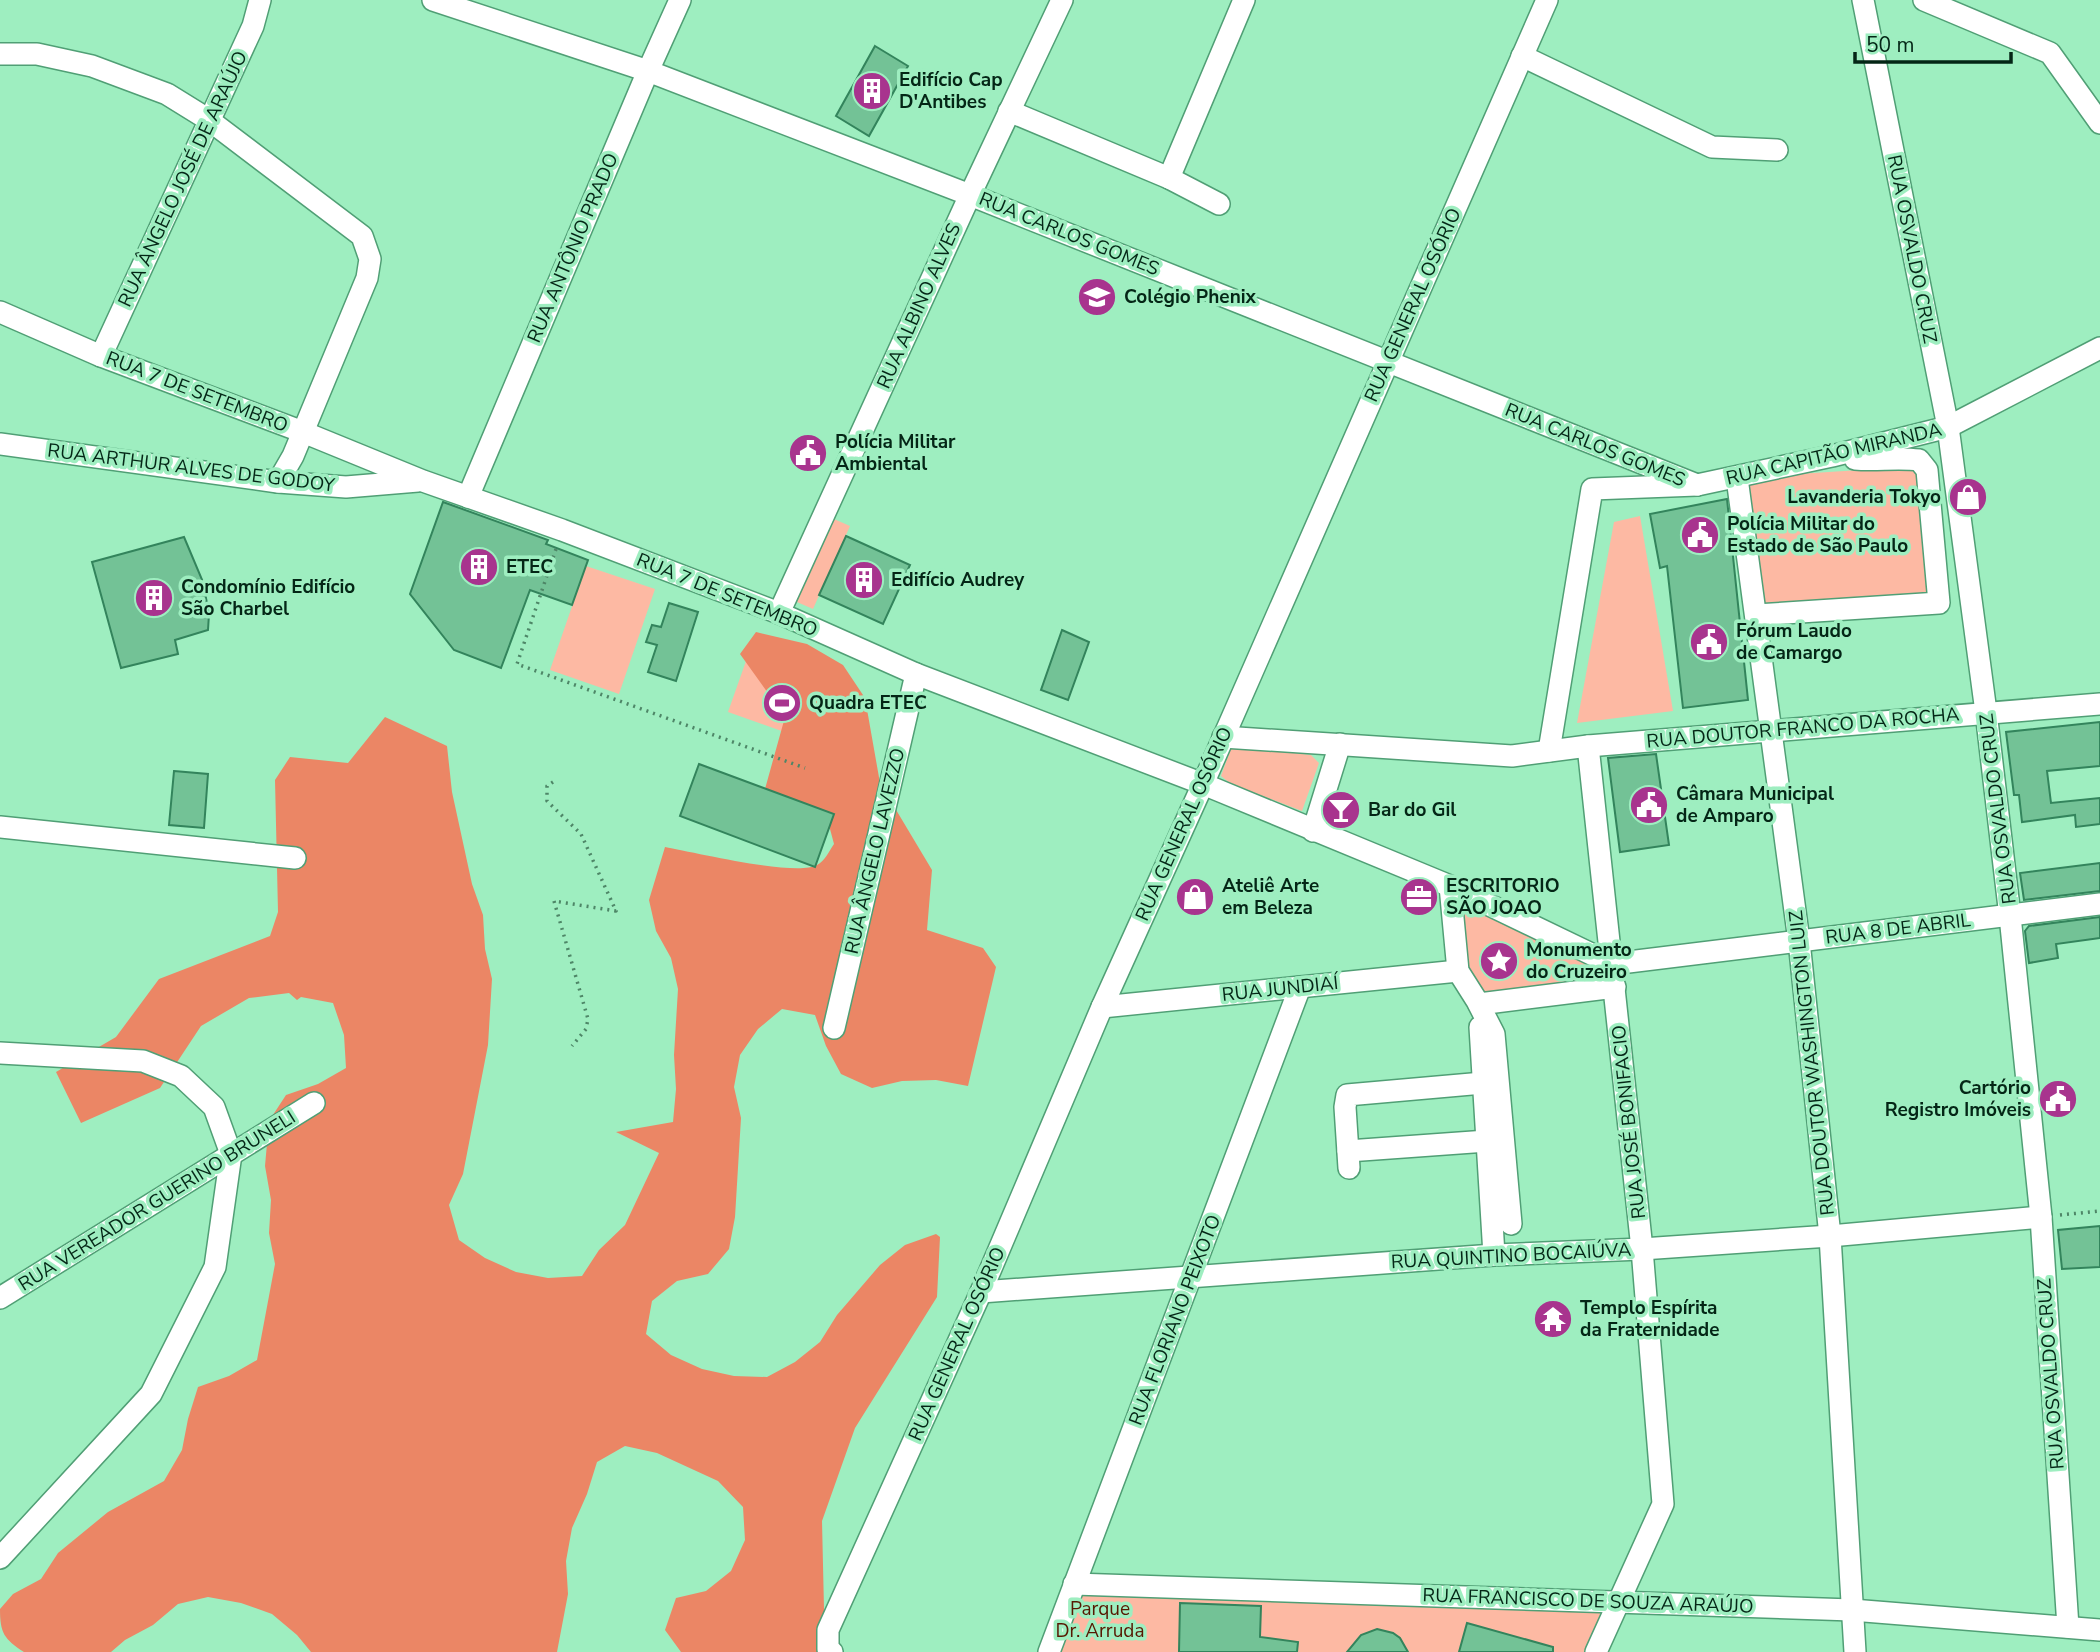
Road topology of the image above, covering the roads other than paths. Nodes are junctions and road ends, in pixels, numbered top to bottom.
1 (260, 0) edge
2 (433, 0) edge
3 (680, 0) edge
4 (1062, 0) edge
5 (1244, 0) edge
6 (1547, 0) edge
7 (1863, 0) edge
8 (1924, 0) edge
9 (0, 54) edge
10 (1522, 56) junction
11 (648, 71) junction
12 (1009, 111) junction
13 (209, 120) junction
14 (2100, 123) edge
15 (1777, 150) dead end
16 (1168, 178) junction
17 (970, 195) junction
18 (1219, 204) dead end
19 (0, 312) edge
20 (2100, 348) edge
21 (101, 356) junction
22 (1388, 362) junction
23 (1948, 427) junction
24 (303, 432) junction
25 (0, 444) edge
26 (1832, 456) junction
27 (1737, 478) junction
28 (423, 481) junction
29 (278, 482) junction
30 (1697, 485) junction
31 (468, 497) junction
32 (779, 613) junction
33 (1756, 615) junction
34 (916, 674) junction
35 (2100, 704) edge
36 (1986, 712) junction
37 (1773, 731) junction
38 (1223, 737) junction
39 (1340, 744) junction
40 (1588, 746) junction
41 (1549, 751) junction
42 (1203, 784) junction
43 (0, 827) edge
44 (1314, 831) junction
45 (295, 858) dead end
46 (1450, 886) junction
47 (2100, 904) edge
48 (2010, 915) junction
49 (1799, 941) junction
50 (1612, 964) junction
51 (1458, 971) junction
52 (1300, 987) junction
53 (1615, 987) junction
54 (1479, 1004) junction
55 (1102, 1007) junction
56 (834, 1028) dead end
57 (0, 1053) edge
58 (1483, 1083) junction
59 (313, 1103) dead end
60 (1487, 1141) junction
61 (231, 1154) junction
62 (2040, 1217) junction
63 (1511, 1224) dead end
64 (1830, 1236) junction
65 (1642, 1249) junction
66 (1494, 1255) junction
67 (1192, 1276) junction
68 (981, 1292) junction
69 (0, 1298) edge
70 (0, 1558) edge
71 (1074, 1584) junction
72 (1617, 1602) junction
73 (1852, 1610) junction
74 (2068, 1627) junction
75 (2100, 1630) edge
76 (830, 1651) edge
77 (1049, 1652) edge
78 (1580, 1652) edge
79 (1596, 1652) edge
80 (1854, 1652) edge

1 - 13 street, RUA ÂNGELO JOSÉ DE ARAÚJO
2 - 11 street, RUA CARLOS GOMES
3 - 11 street, RUA ANTÔNIO PRADO
4 - 12 street, RUA ALBINO ALVES
5 - 16 street
6 - 10 street, RUA GENERAL OSÓRIO
7 - 23 street, RUA OSVALDO CRUZ
8 - 14 street
9 - 13 street
10 - 15 street
10 - 22 street, RUA GENERAL OSÓRIO
11 - 17 street, RUA CARLOS GOMES
11 - 31 street, RUA ANTÔNIO PRADO
12 - 16 street
12 - 17 street, RUA ALBINO ALVES
13 - 21 street, RUA ÂNGELO JOSÉ DE ARAÚJO
13 - 24 street
16 - 18 street
17 - 22 street, RUA CARLOS GOMES
17 - 32 street, RUA ALBINO ALVES
19 - 21 street, RUA 7 DE SETEMBRO
20 - 23 street, RUA CAPITÃO MIRANDA
21 - 24 street, RUA 7 DE SETEMBRO
22 - 30 street, RUA CARLOS GOMES
22 - 38 street, RUA GENERAL OSÓRIO
23 - 26 street, RUA CAPITÃO MIRANDA
23 - 36 street, RUA OSVALDO CRUZ
24 - 28 street, RUA 7 DE SETEMBRO
24 - 29 street
25 - 29 street, RUA ARTHUR ALVES DE GODOY
26 - 27 street, RUA CAPITÃO MIRANDA
26 - 33 street
27 - 30 street, RUA CAPITÃO MIRANDA
27 - 33 street, RUA DOUTOR WASHINGTON LUIZ
28 - 29 street, RUA ARTHUR ALVES DE GODOY
28 - 31 street, RUA 7 DE SETEMBRO
30 - 41 street, RUA CAPITÃO MIRANDA
31 - 32 street, RUA 7 DE SETEMBRO
32 - 34 street, RUA 7 DE SETEMBRO
33 - 37 street, RUA DOUTOR WASHINGTON LUIZ
34 - 42 street, RUA 7 DE SETEMBRO
34 - 56 street, RUA ÂNGELO LAVEZZO
35 - 36 street, RUA DOUTOR FRANCO DA ROCHA
36 - 37 street, RUA DOUTOR FRANCO DA ROCHA
36 - 48 street, RUA OSVALDO CRUZ
37 - 40 street, RUA DOUTOR FRANCO DA ROCHA
37 - 49 street, RUA DOUTOR WASHINGTON LUIZ
38 - 39 street, RUA DOUTOR FRANCO DA ROCHA
38 - 42 street, RUA GENERAL OSÓRIO
39 - 41 street, RUA DOUTOR FRANCO DA ROCHA
39 - 44 street
40 - 41 street, RUA DOUTOR FRANCO DA ROCHA
40 - 50 street, RUA JOSÉ BONIFACIO
42 - 44 street, RUA 7 DE SETEMBRO
42 - 55 street, RUA GENERAL OSÓRIO
43 - 45 street
44 - 46 street, RUA 7 DE SETEMBRO
46 - 50 street, RUA 7 DE SETEMBRO
46 - 51 street
47 - 48 street, RUA 8 DE ABRIL
48 - 49 street, RUA 8 DE ABRIL
48 - 62 street, RUA OSVALDO CRUZ
49 - 50 street, RUA 8 DE ABRIL
49 - 64 street, RUA DOUTOR WASHINGTON LUIZ
50 - 53 street, RUA JOSÉ BONIFACIO
51 - 52 street, RUA JUNDIAÍ
51 - 54 street
52 - 55 street, RUA JUNDIAÍ
52 - 67 street, RUA FLORIANO PEIXOTO
53 - 54 street
53 - 65 street, RUA JOSÉ BONIFACIO
54 - 58 street
54 - 63 street
55 - 68 street, RUA GENERAL OSÓRIO
57 - 61 street
58 - 60 street
58 - 60 street
59 - 61 street, RUA VEREADOR GUERINO BRUNELI
60 - 66 street
61 - 69 street, RUA VEREADOR GUERINO BRUNELI
61 - 70 street
62 - 64 street, RUA QUINTINO BOCAIÚVA
62 - 74 street, RUA OSVALDO CRUZ
64 - 65 street, RUA QUINTINO BOCAIÚVA
64 - 73 street, RUA DOUTOR WASHINGTON LUIZ
65 - 66 street, RUA QUINTINO BOCAIÚVA
65 - 72 street, RUA JOSÉ BONIFACIO
66 - 67 street, RUA QUINTINO BOCAIÚVA
67 - 68 street, RUA QUINTINO BOCAIÚVA
67 - 71 street, RUA FLORIANO PEIXOTO
68 - 76 street, RUA GENERAL OSÓRIO
71 - 72 street, RUA FRANCISCO DE SOUZA ARAÚJO
71 - 77 street, RUA FLORIANO PEIXOTO
72 - 73 street, RUA FRANCISCO DE SOUZA ARAÚJO
72 - 78 street
72 - 79 street, RUA JOSÉ BONIFACIO
73 - 74 street, RUA FRANCISCO DE SOUZA ARAÚJO
73 - 80 street, RUA DOUTOR WASHINGTON LUIZ
74 - 75 street, RUA FRANCISCO DE SOUZA ARAÚJO

